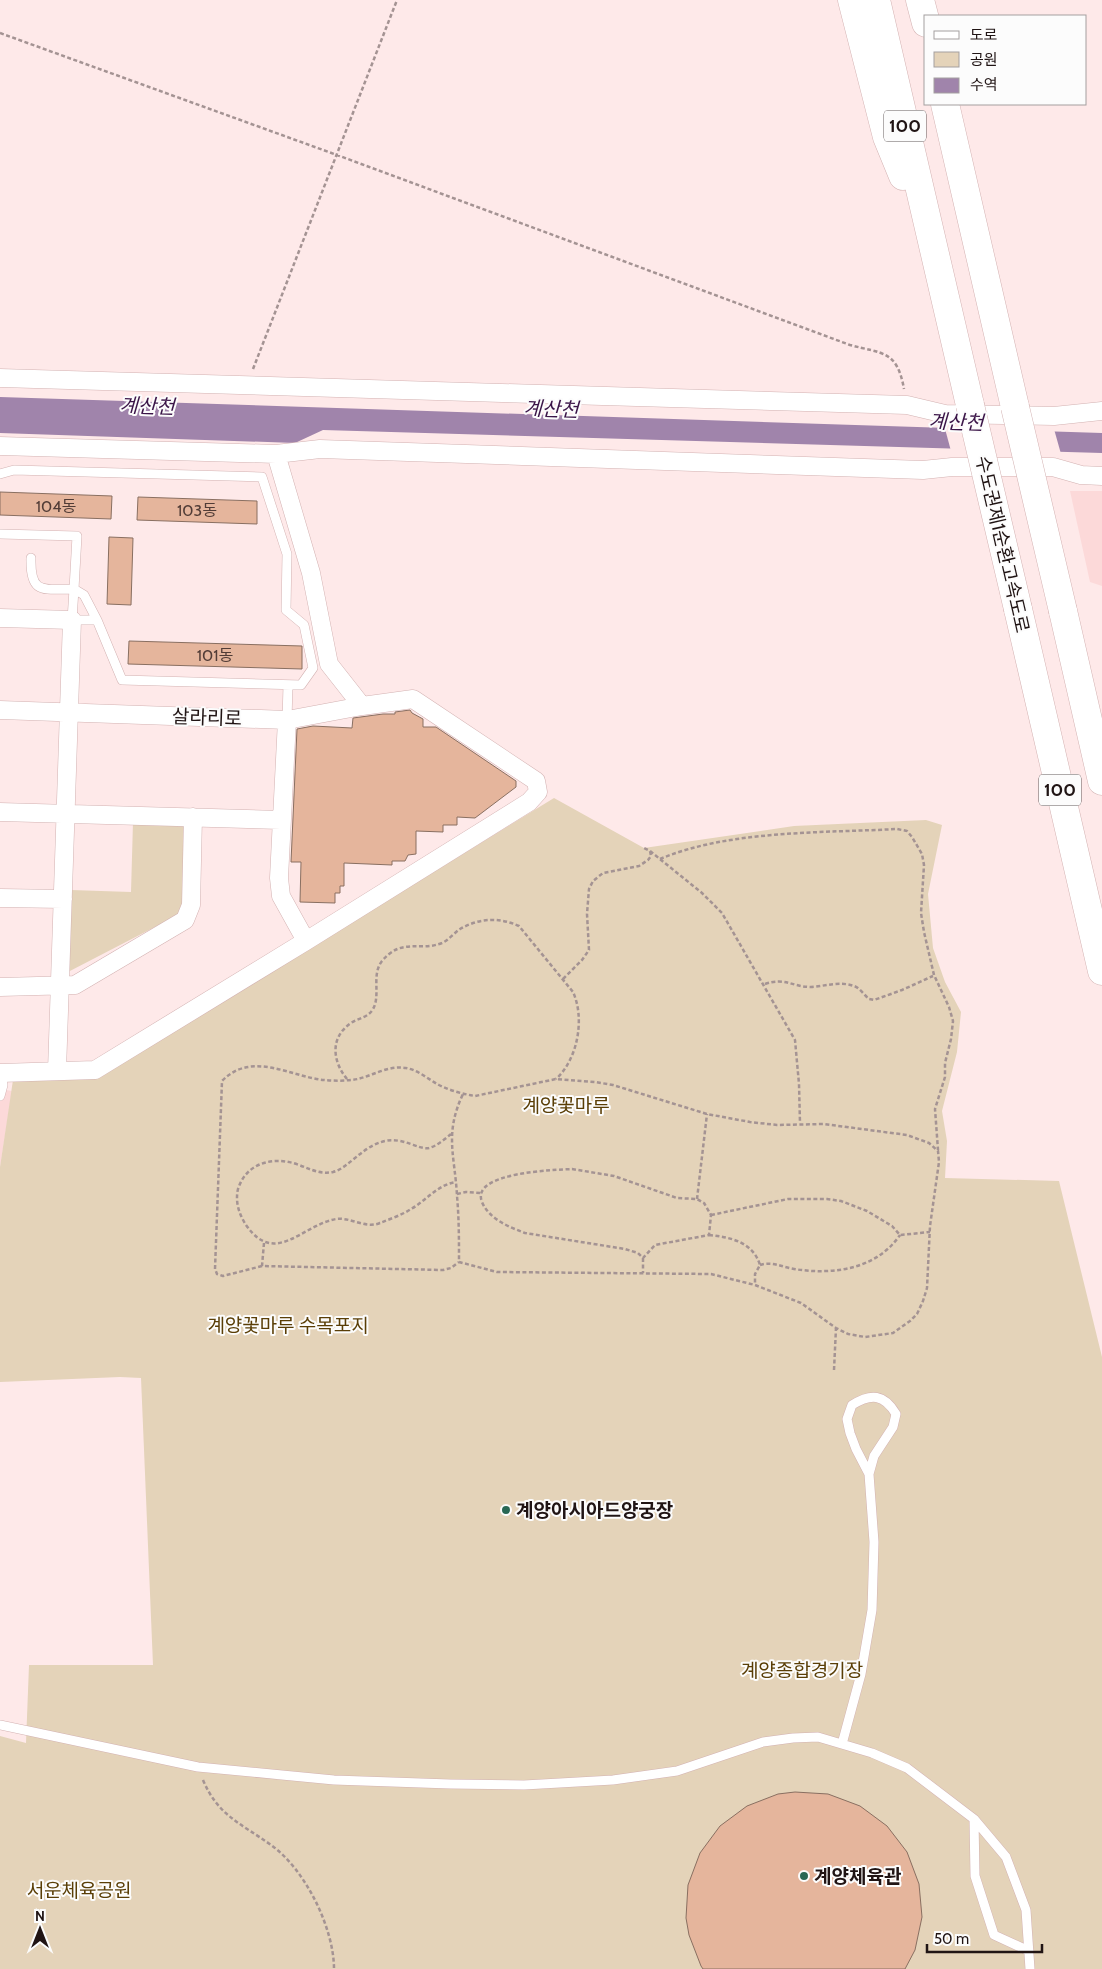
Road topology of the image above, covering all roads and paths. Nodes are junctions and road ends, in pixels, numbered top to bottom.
1 (397, 0) edge
2 (852, 0) edge
3 (876, 0) edge
4 (920, 0) edge
5 (924, 15) edge
6 (0, 33) edge
7 (945, 105) edge
8 (337, 155) junction
9 (934, 252) junction
10 (0, 378) edge
11 (247, 385) junction
12 (907, 404) junction
13 (1102, 411) edge
14 (0, 446) edge
15 (276, 454) junction
16 (0, 474) edge
17 (1102, 476) edge
18 (0, 534) edge
19 (31, 558) dead end
20 (74, 589) junction
21 (0, 618) edge
22 (72, 620) junction
23 (97, 620) junction
24 (288, 685) junction
25 (362, 706) junction
26 (0, 710) edge
27 (69, 713) junction
28 (287, 720) junction
29 (1102, 781) edge
30 (0, 812) edge
31 (66, 814) junction
32 (193, 818) junction
33 (281, 820) junction
34 (644, 848) dead end
35 (650, 851) junction
36 (660, 859) junction
37 (0, 898) edge
38 (63, 899) junction
39 (306, 941) junction
40 (1102, 971) edge
41 (934, 975) junction
42 (563, 979) junction
43 (764, 984) junction
44 (60, 986) junction
45 (0, 987) edge
46 (57, 1072) junction
47 (1, 1073) edge
48 (347, 1079) junction
49 (556, 1079) junction
50 (463, 1094) junction
51 (0, 1096) edge
52 (707, 1114) junction
53 (800, 1124) junction
54 (452, 1133) junction
55 (938, 1151) junction
56 (456, 1182) junction
57 (480, 1193) junction
58 (457, 1194) junction
59 (697, 1199) junction
60 (711, 1215) junction
61 (930, 1232) junction
62 (709, 1234) junction
63 (900, 1235) junction
64 (264, 1243) junction
65 (643, 1258) junction
66 (460, 1262) junction
67 (760, 1265) junction
68 (262, 1266) junction
69 (644, 1273) junction
70 (755, 1285) junction
71 (836, 1328) junction
72 (834, 1370) dead end
73 (869, 1474) junction
74 (0, 1725) edge
75 (842, 1744) junction
76 (198, 1767) junction
77 (974, 1819) junction
78 (1029, 1951) junction
79 (334, 1969) edge
80 (1030, 1969) edge

1 - 8 path
2 - 9 highway
3 - 9 highway, 수도권제1순환고속도로 / 100
4 - 5 highway
6 - 8 path
7 - 29 highway, 100, bridge
8 - 11 path
8 - 12 path
9 - 40 highway, 수도권제1순환고속도로 / 100, bridge
10 - 11 street
11 - 12 street
12 - 13 street
14 - 15 street
15 - 17 street
15 - 25 street
16 - 24 lane
18 - 20 lane
19 - 20 lane
20 - 22 lane
20 - 23 lane
21 - 22 street
22 - 23 lane
22 - 27 street
23 - 24 lane
24 - 28 lane
25 - 28 street, 살라리로
25 - 39 street, 살라리로
26 - 27 street, 살라리로
27 - 28 street, 살라리로
27 - 31 street
28 - 33 street
30 - 31 street
31 - 32 street
31 - 38 street
32 - 33 street
32 - 44 street
33 - 39 street
34 - 35 path
35 - 36 path
35 - 42 path
36 - 41 path
36 - 43 path
37 - 38 street
38 - 44 street
39 - 46 street
41 - 43 path
41 - 55 path
42 - 48 path
42 - 49 path
43 - 53 path
44 - 45 street
44 - 46 street
46 - 47 street
47 - 51 lane
48 - 50 path
48 - 68 path
49 - 50 path
49 - 52 path
50 - 54 path
52 - 53 path
52 - 59 path
53 - 55 path
54 - 56 path
54 - 64 path
55 - 61 path
56 - 58 path
56 - 64 path
57 - 58 path
57 - 59 path
57 - 65 path
58 - 66 path
59 - 60 path
60 - 62 path
60 - 63 path
61 - 63 path
61 - 71 path
62 - 65 path
62 - 67 path
63 - 67 path
64 - 68 path
65 - 69 path
66 - 68 path
66 - 69 path
67 - 70 path
69 - 70 path
70 - 71 path
71 - 72 path
73 - 73 lane
73 - 75 lane
74 - 76 lane
75 - 76 lane
75 - 77 lane
76 - 79 path
77 - 78 lane
77 - 78 lane
78 - 80 lane

